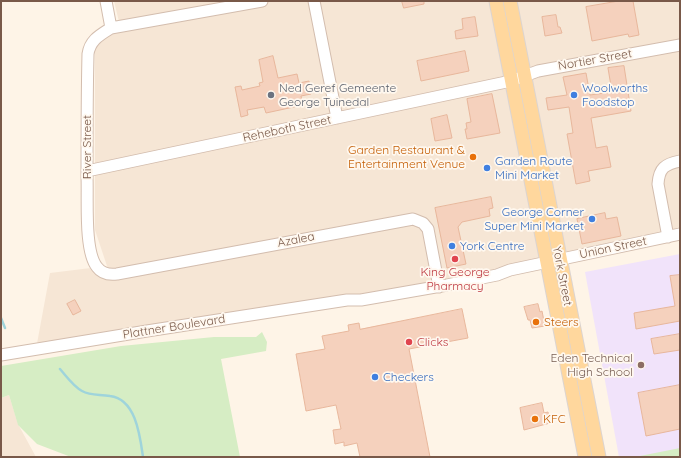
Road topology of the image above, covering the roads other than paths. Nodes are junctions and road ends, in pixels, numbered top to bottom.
1 (106, 1) edge
2 (262, 1) edge
3 (314, 1) edge
4 (496, 1) edge
5 (510, 1) edge
6 (111, 28) junction
7 (680, 45) edge
8 (524, 75) junction
9 (511, 81) junction
10 (337, 118) junction
11 (680, 162) edge
12 (87, 171) junction
13 (680, 234) edge
14 (668, 237) junction
15 (559, 260) junction
16 (546, 263) junction
17 (102, 272) joint
18 (439, 284) junction
19 (1, 355) edge
20 (585, 457) edge
21 (599, 457) edge

1 - 6 street
2 - 6 street
3 - 10 street
4 - 9 main road, York Street
5 - 8 main road, York Street
6 - 12 street, River Street
7 - 8 street, Nortier Street
8 - 9 street, Nortier Street
8 - 15 main road, York Street
9 - 10 street, Reheboth Street
9 - 16 main road, York Street
10 - 12 street, Reheboth Street
11 - 14 street
12 - 17 street, River Street
13 - 14 street, Union Street
14 - 15 street, Union Street
15 - 16 street, Union Street
15 - 21 main road, York Street
16 - 18 street, Plattner Boulevard
16 - 20 main road, York Street
17 - 18 street, Azalea
18 - 19 street, Plattner Boulevard

